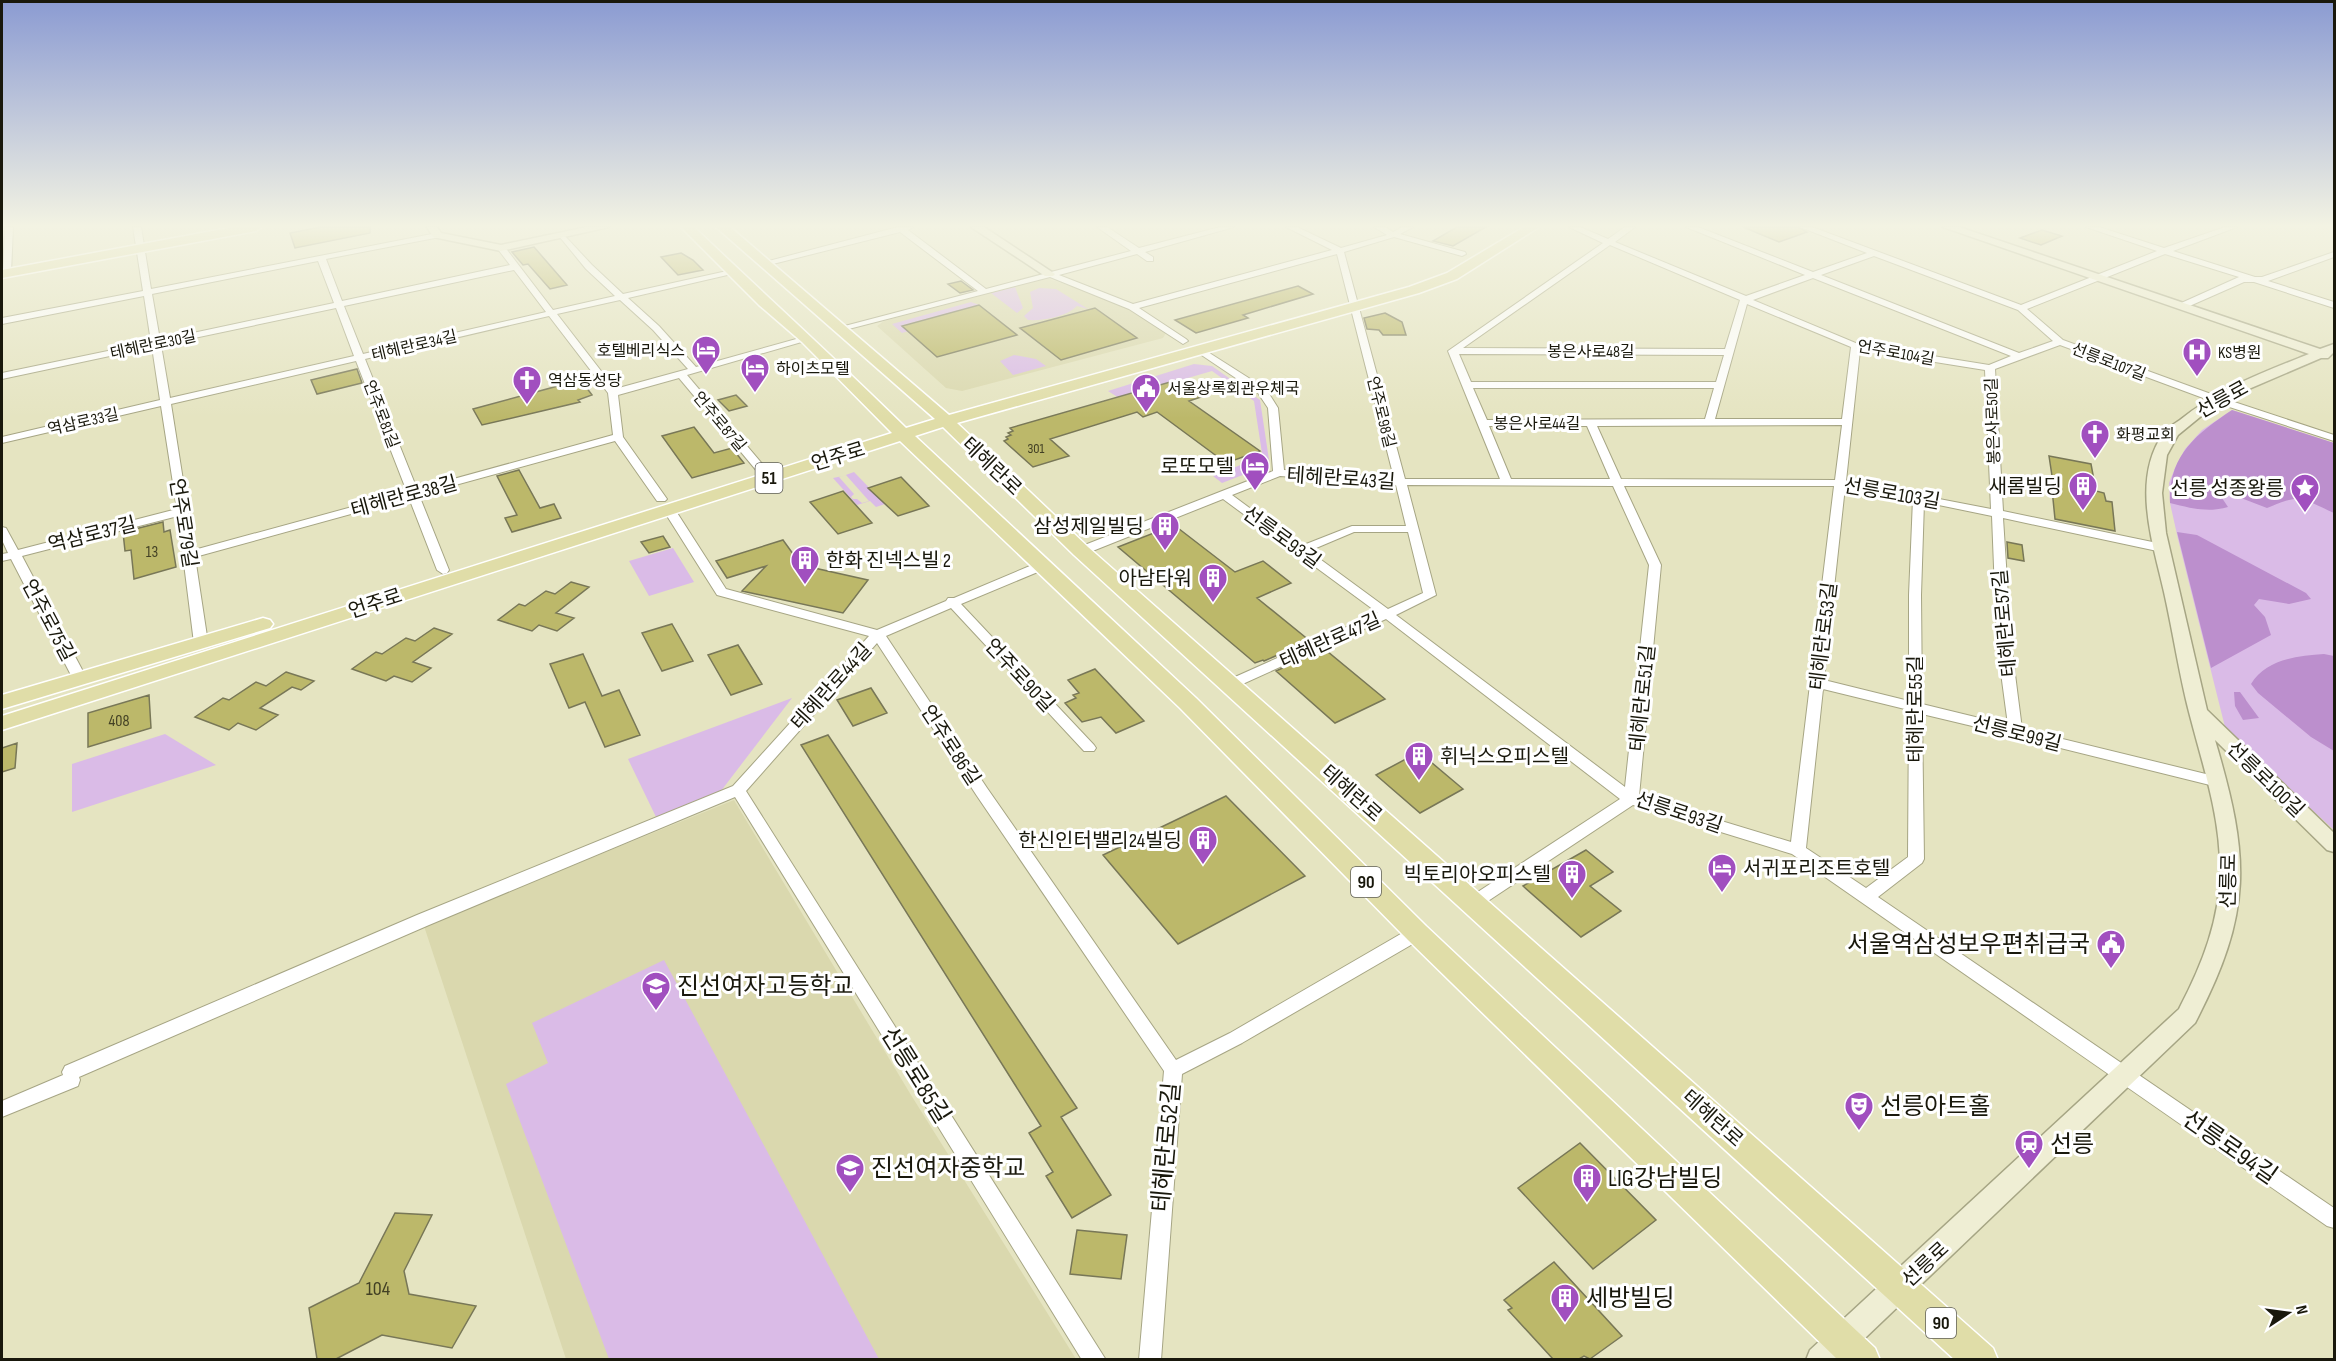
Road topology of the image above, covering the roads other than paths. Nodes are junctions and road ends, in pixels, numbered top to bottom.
1 (156, 291) edge
2 (335, 291) edge
3 (404, 291) edge
4 (534, 291) edge
5 (614, 291) edge
6 (648, 291) edge
7 (753, 291) edge
8 (796, 291) edge
9 (984, 291) edge
10 (1091, 291) edge
11 (1193, 291) edge
12 (1351, 291) edge
13 (1385, 291) edge
14 (1412, 291) edge
15 (1540, 291) edge
16 (1722, 291) edge
17 (1769, 291) edge
18 (1851, 291) edge
19 (1975, 291) edge
20 (2064, 291) edge
21 (2137, 291) edge
22 (2217, 291) edge
23 (2288, 291) edge
24 (148, 292) junction
25 (620, 297) junction
26 (1744, 300) junction
27 (1354, 303) junction
28 (341, 304) junction
29 (2334, 305) edge
30 (2182, 306) junction
31 (1132, 307) junction
32 (2021, 308) junction
33 (552, 314) junction
34 (2, 321) edge
35 (840, 330) junction
36 (807, 339) junction
37 (1184, 341) junction
38 (2060, 342) junction
39 (155, 343) junction
40 (1856, 346) junction
41 (1200, 350) junction
42 (1453, 351) junction
43 (1728, 352) junction
44 (2330, 353) edge
45 (2019, 356) junction
46 (361, 358) junction
47 (1990, 368) junction
48 (694, 370) junction
49 (681, 374) junction
50 (2, 376) edge
51 (1466, 385) junction
52 (1721, 385) junction
53 (613, 393) junction
54 (2218, 400) junction
55 (164, 403) junction
56 (940, 416) junction
57 (1847, 422) junction
58 (1483, 423) junction
59 (1591, 423) junction
60 (1709, 423) junction
61 (898, 430) junction
62 (618, 437) junction
63 (2334, 438) edge
64 (2, 440) edge
65 (759, 468) junction
66 (1279, 473) junction
67 (1400, 482) junction
68 (1507, 482) junction
69 (1616, 482) junction
70 (1840, 483) junction
71 (414, 493) junction
72 (1224, 495) junction
73 (1919, 497) junction
74 (664, 504) junction
75 (183, 511) junction
76 (1996, 513) junction
77 (2, 530) edge
78 (1414, 530) junction
79 (2162, 548) junction
80 (1301, 550) junction
81 (1081, 551) junction
82 (15, 554) junction
83 (189, 555) junction
84 (2, 558) edge
85 (1041, 566) junction
86 (443, 570) junction
87 (1430, 595) joint
88 (952, 601) junction
89 (1388, 614) junction
90 (878, 634) junction
91 (201, 643) junction
92 (80, 679) junction
93 (1817, 683) junction
94 (1231, 684) junction
95 (2, 702) edge
96 (1915, 708) junction
97 (2198, 712) junction
98 (2, 723) edge
99 (2016, 734) junction
100 (1089, 748) dead end
101 (2218, 782) junction
102 (738, 790) junction
103 (1631, 799) junction
104 (2334, 845) edge
105 (1798, 850) junction
106 (1867, 896) junction
107 (1473, 903) junction
108 (1417, 933) junction
109 (1173, 1070) junction
110 (2125, 1075) junction
111 (2, 1110) edge
112 (2334, 1219) edge
113 (1901, 1287) junction
114 (1841, 1353) edge
115 (1095, 1359) edge
116 (1150, 1359) edge
117 (1981, 1359) edge

1 - 24 street
2 - 28 street, 언주로81길
3 - 28 street, 테헤란로30길
4 - 33 street
5 - 25 street, 언주로87길
6 - 25 street, 테헤란로34길
7 - 36 main road, 테헤란로 / 90
8 - 35 main road, 테헤란로 / 90
9 - 35 street
10 - 31 street
11 - 31 street
12 - 27 street, 언주로98길
13 - 27 main road, 언주로 / 51
14 - 27 main road, 언주로 / 51
15 - 42 street
16 - 26 street, 언주로104길
17 - 26 street
18 - 45 street
19 - 32 street, 선릉로107길
20 - 32 street
21 - 30 main road
22 - 30 street
23 - 29 street
24 - 34 street
24 - 39 street, 언주로79길
25 - 33 street, 테헤란로34길
25 - 48 street, 언주로87길
26 - 40 street, 언주로104길
26 - 43 street
27 - 37 main road, 언주로 / 51
27 - 41 main road, 언주로 / 51
27 - 67 street, 언주로98길
28 - 39 street, 테헤란로30길
28 - 46 street, 언주로81길
30 - 44 main road
31 - 37 street
32 - 38 street, 선릉로107길
33 - 46 street, 테헤란로34길
33 - 53 street
35 - 56 main road, 테헤란로 / 90
36 - 48 street
36 - 61 main road, 테헤란로 / 90
37 - 56 main road, 언주로 / 51
38 - 45 street, 봉은사로50길
38 - 54 street, 선릉로107길
39 - 50 street, 테헤란로30길
39 - 55 street, 언주로79길
40 - 47 street, 언주로104길
40 - 57 street, 테헤란로53길
41 - 56 main road, 언주로 / 51
41 - 66 street
42 - 43 street, 봉은사로48길
42 - 51 street, 봉은사로44길
43 - 52 street
44 - 54 main road, 선릉로
45 - 47 street, 봉은사로50길
46 - 55 street, 테헤란로34길
46 - 71 street, 언주로81길
47 - 76 street, 봉은사로50길
48 - 49 street
49 - 53 street
49 - 65 street, 언주로87길
51 - 52 street, 봉은사로48길
51 - 58 street, 봉은사로44길
52 - 60 street
53 - 62 street
54 - 63 street, 선릉로107길
54 - 79 main road, 선릉로
55 - 64 street, 역삼로33길
55 - 75 street, 언주로79길
56 - 61 main road, 언주로 / 51
56 - 81 main road, 테헤란로 / 90
57 - 60 street
57 - 70 street, 테헤란로53길
58 - 59 street, 봉은사로44길
58 - 68 street, 봉은사로44길
59 - 60 street
59 - 69 street, 테헤란로51길
61 - 65 main road, 언주로 / 51
61 - 74 main road, 언주로 / 51
61 - 85 main road, 테헤란로 / 90
62 - 71 street, 테헤란로38길
62 - 74 street
65 - 74 main road, 언주로 / 51
66 - 67 street, 테헤란로43길
66 - 72 street, 테헤란로43길
67 - 68 street, 테헤란로43길
67 - 78 street, 언주로98길
68 - 69 street, 테헤란로43길
69 - 70 street, 선릉로103길
69 - 103 street, 테헤란로51길
70 - 73 street, 선릉로103길
70 - 93 street, 테헤란로53길
71 - 83 street, 테헤란로38길
71 - 86 street, 언주로81길
72 - 80 street, 선릉로93길
72 - 81 street, 테헤란로43길
73 - 76 street, 선릉로103길
73 - 96 street, 테헤란로55길
74 - 86 main road, 언주로 / 51
74 - 90 street
74 - 98 main road, 언주로 / 51
75 - 82 street, 역삼로37길
75 - 83 street, 언주로79길
76 - 79 street, 선릉로103길
76 - 99 street, 테헤란로57길
77 - 82 street, 언주로75길
78 - 80 street
78 - 87 street, 언주로98길
79 - 97 main road, 선릉로
80 - 89 street, 선릉로93길
81 - 94 main road, 테헤란로 / 90
82 - 84 street, 역삼로37길
82 - 92 street, 언주로75길
83 - 91 street, 언주로79길
85 - 88 street, 테헤란로44길
85 - 108 main road, 테헤란로 / 90
86 - 91 main road, 언주로 / 51
87 - 89 street, 테헤란로47길
88 - 90 street, 테헤란로44길
88 - 100 street, 언주로90길
89 - 94 street, 테헤란로47길
89 - 103 street, 선릉로93길
90 - 102 street, 테헤란로44길
90 - 109 street, 언주로86길
91 - 92 main road, 언주로 / 51
92 - 95 main road, 언주로 / 51
93 - 96 street, 선릉로99길
93 - 105 street, 테헤란로53길
94 - 107 main road, 테헤란로 / 90
96 - 99 street, 선릉로99길
96 - 106 street, 테헤란로55길
97 - 101 main road, 선릉로
97 - 104 main road, 선릉로100길
99 - 101 street, 선릉로99길
101 - 110 main road, 선릉로
102 - 111 street
102 - 115 street, 선릉로85길
103 - 105 street, 선릉로93길
103 - 107 street
105 - 106 street, 선릉로93길
106 - 110 street, 선릉로93길
107 - 113 main road, 테헤란로 / 90
108 - 109 street, 테헤란로52길
108 - 114 main road, 테헤란로 / 90
109 - 116 street, 테헤란로52길
110 - 112 street, 선릉로94길
110 - 113 main road, 선릉로
113 - 114 main road, 선릉로
113 - 117 main road, 테헤란로 / 90

